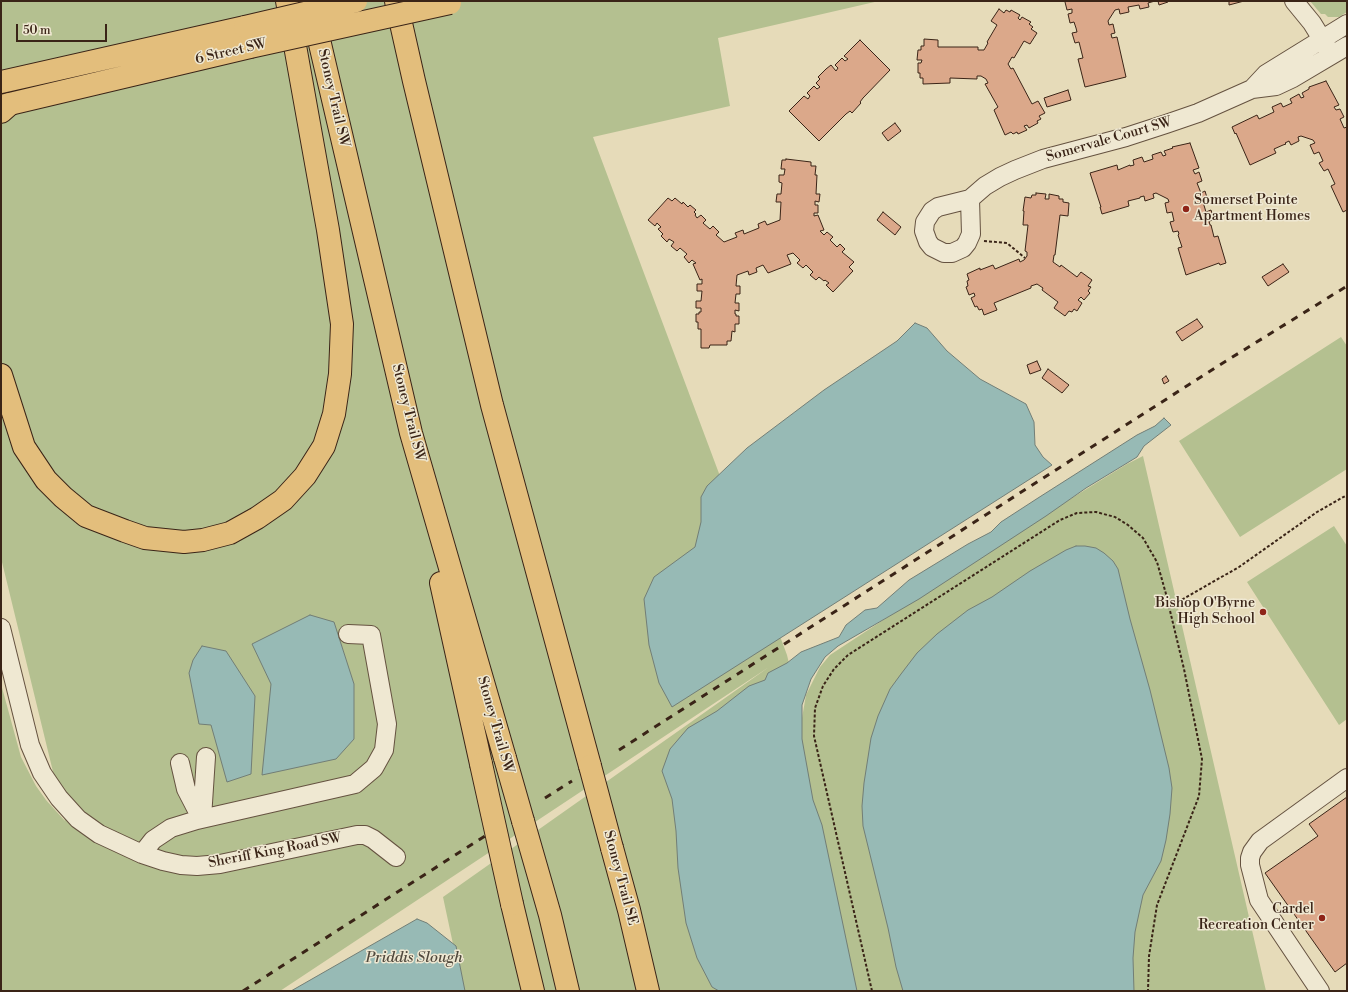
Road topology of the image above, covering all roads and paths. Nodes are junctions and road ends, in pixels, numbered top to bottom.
1 (287, 1) edge
2 (310, 1) edge
3 (356, 1) edge
4 (396, 1) edge
5 (1294, 1) edge
6 (455, 2) edge
7 (1347, 24) edge
8 (248, 37) junction
9 (1322, 39) junction
10 (1340, 51) edge
11 (1, 82) edge
12 (1252, 89) junction
13 (4, 107) edge
14 (970, 199) dead end
15 (981, 241) dead end
16 (1026, 258) dead end
17 (1, 375) edge
18 (411, 433) junction
19 (1347, 495) edge
20 (1169, 607) junction
21 (1, 628) edge
22 (348, 634) dead end
23 (206, 757) dead end
24 (180, 763) dead end
25 (1347, 778) edge
26 (202, 818) junction
27 (142, 854) junction
28 (396, 857) dead end
29 (629, 910) junction
30 (533, 991) edge
31 (568, 991) edge
32 (648, 991) edge
33 (656, 991) edge
34 (872, 991) edge
35 (1148, 991) edge
36 (1320, 991) edge

1 - 17 main road
2 - 18 main road, Stoney Trail SW
3 - 8 main road, 6 Street SW, bridge
4 - 29 main road, Stoney Trail SE, bridge
5 - 9 street
6 - 8 main road, 6 Street SW, bridge
7 - 9 street, Somervale Court SW
8 - 11 main road, 6 Street SW
8 - 13 main road, 6 Street SW
9 - 10 street
9 - 12 street, Somervale Court SW
10 - 12 street, Somervale Court SW
12 - 14 street, Somervale Court SW
15 - 16 path
18 - 30 main road, bridge
18 - 31 main road, Stoney Trail SW, bridge
19 - 20 path
20 - 34 path
20 - 35 path
21 - 27 street, Sheriff King Road SW
22 - 26 street
23 - 26 street
24 - 26 street
25 - 36 street
26 - 27 street
27 - 28 street, Sheriff King Road SW
29 - 32 main road, Stoney Trail SE
29 - 33 main road

